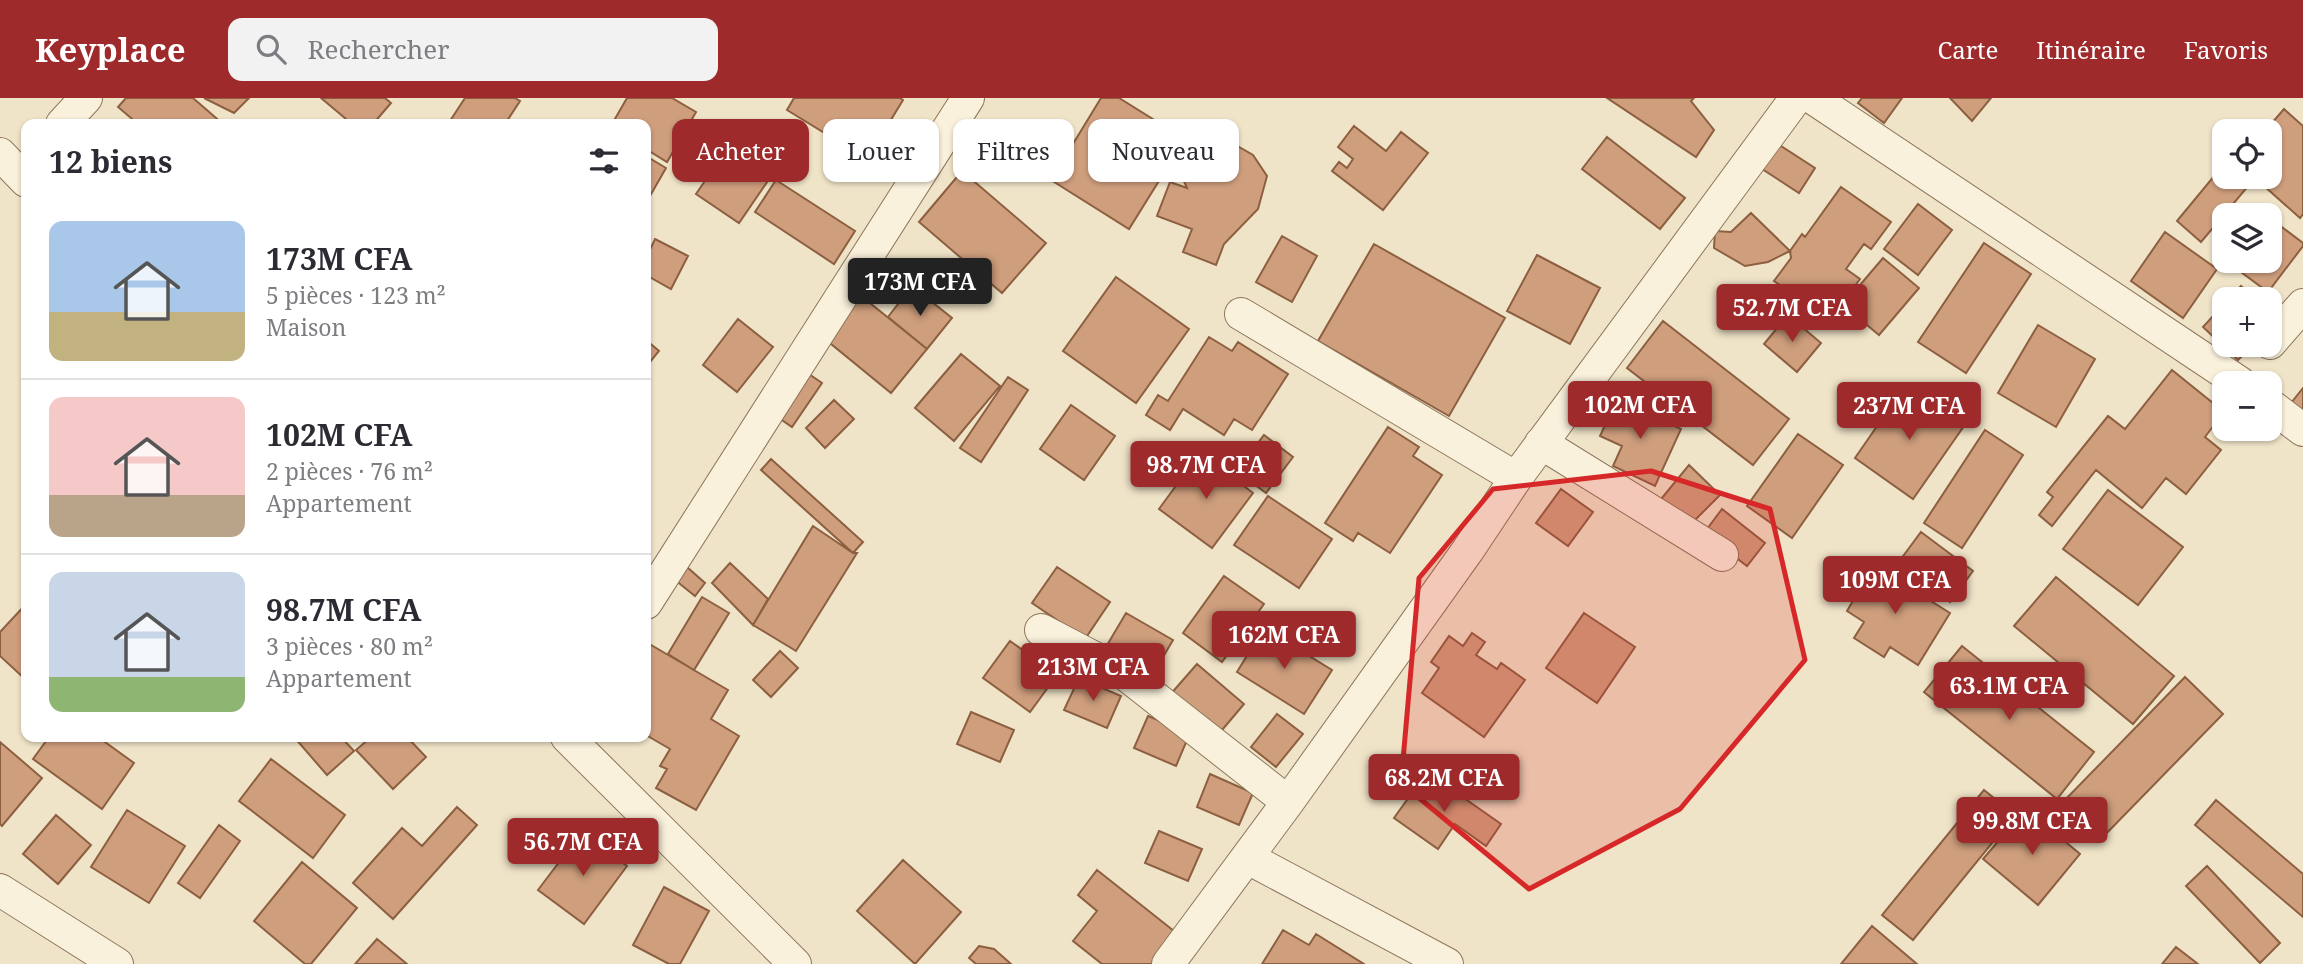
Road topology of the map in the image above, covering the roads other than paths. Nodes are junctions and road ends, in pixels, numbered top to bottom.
1 (86, 98) edge
2 (968, 98) edge
3 (1796, 98) edge
4 (1813, 98) edge
5 (67, 119) edge
6 (2303, 305) edge
7 (1241, 314) dead end
8 (2282, 329) edge
9 (2258, 357) edge
10 (2222, 371) edge
11 (2247, 371) edge
12 (2282, 414) edge
13 (2303, 430) edge
14 (1541, 443) junction
15 (1516, 478) junction
16 (1722, 555) dead end
17 (651, 595) edge
18 (1041, 630) dead end
19 (572, 742) edge
20 (1288, 802) junction
21 (1248, 858) junction
22 (0, 890) edge
23 (787, 961) edge
24 (117, 964) edge
25 (1168, 964) edge
26 (1447, 964) edge

1 - 5 street
2 - 17 street
3 - 14 street
4 - 10 street
6 - 8 street
7 - 15 street
9 - 11 street
12 - 13 street
14 - 15 street
14 - 16 street
15 - 20 street
18 - 20 street
19 - 23 street
20 - 21 street
21 - 25 street
21 - 26 street
22 - 24 street

